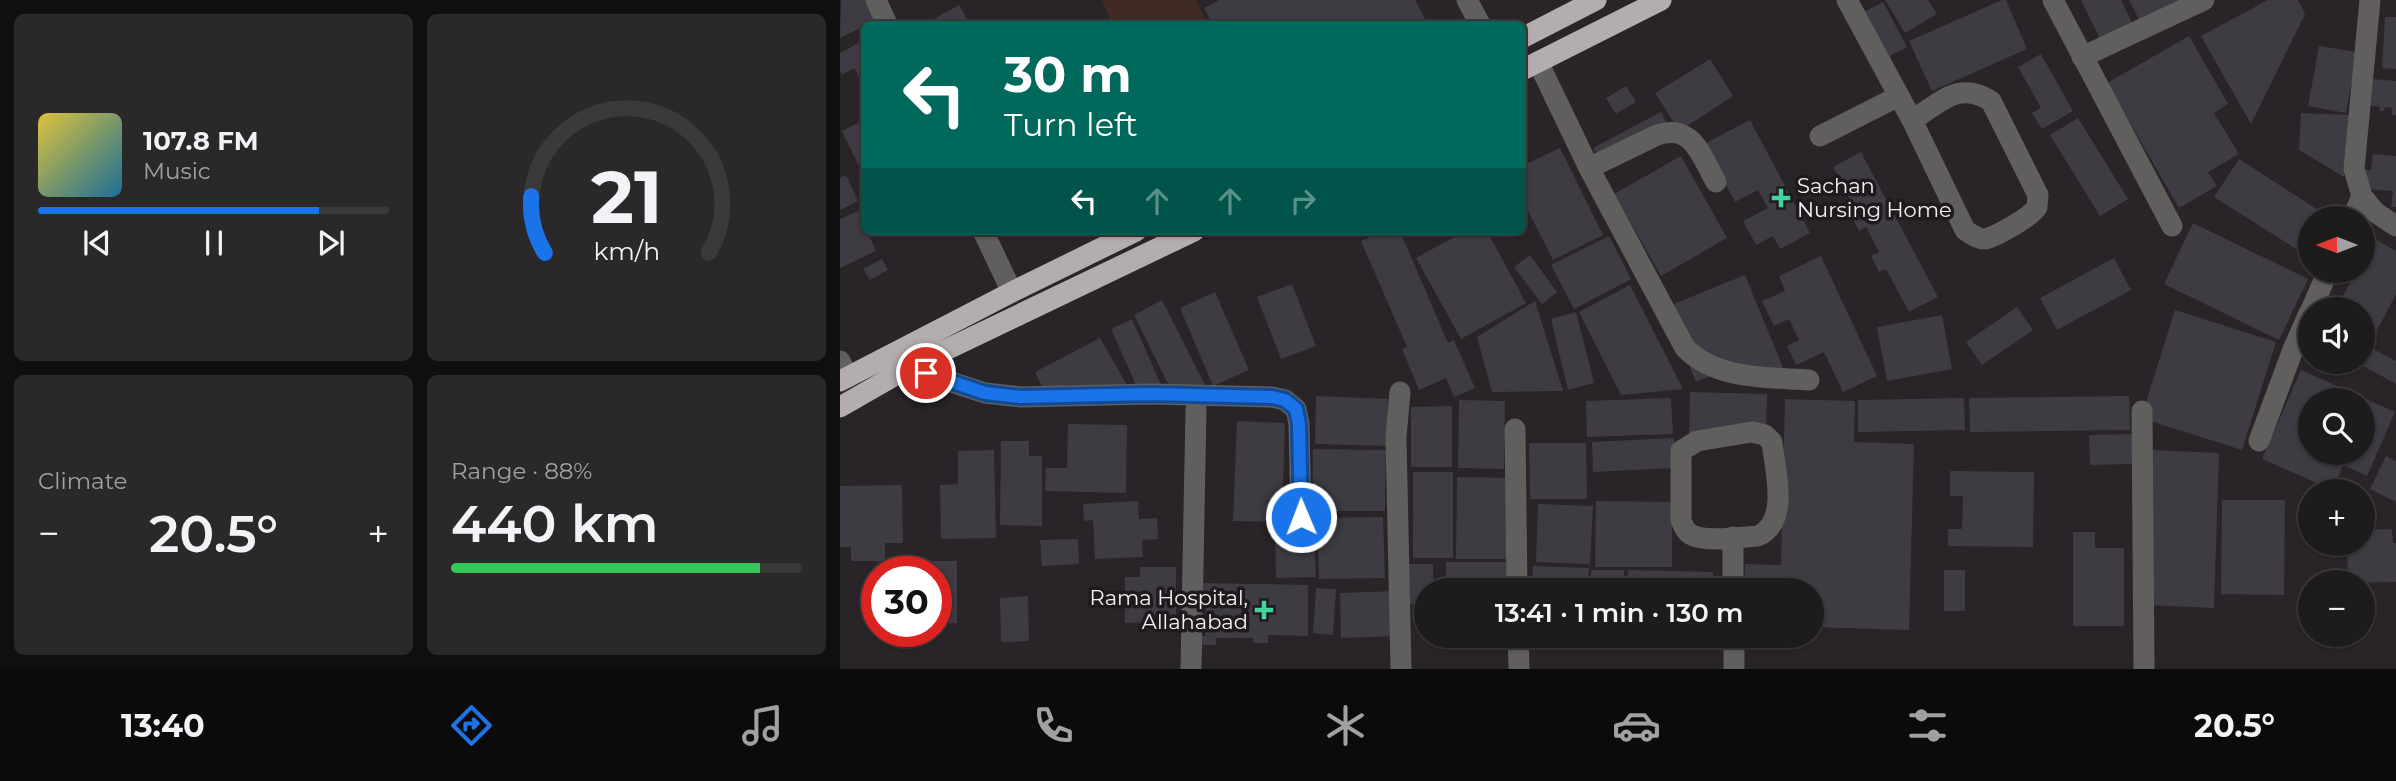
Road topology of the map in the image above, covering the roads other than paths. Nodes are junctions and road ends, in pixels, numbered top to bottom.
1 (876, 0) edge
2 (1467, 0) edge
3 (1596, 0) edge
4 (1661, 0) edge
5 (1846, 0) edge
6 (2053, 0) edge
7 (2204, 0) edge
8 (2370, 0) edge
9 (886, 21) edge
10 (1478, 21) edge
11 (1526, 36) edge
12 (2082, 57) junction
13 (1530, 66) edge
14 (1899, 96) junction
15 (1912, 120) junction
16 (1820, 136) dead end
17 (1589, 169) junction
18 (1716, 182) dead end
19 (2362, 196) junction
20 (2358, 206) edge
21 (2172, 226) dead end
22 (2396, 226) edge
23 (986, 235) edge
24 (1128, 235) edge
25 (1186, 235) edge
26 (1012, 292) junction
27 (2298, 338) edge
28 (908, 368) junction
29 (843, 373) edge
30 (1809, 380) dead end
31 (1400, 392) dead end
32 (840, 407) edge
33 (1196, 409) dead end
34 (2142, 411) dead end
35 (1515, 429) dead end
36 (2259, 441) dead end
37 (1301, 517) dead end
38 (1733, 537) junction
39 (1517, 578) edge
40 (1734, 578) edge
41 (1518, 648) edge
42 (1734, 648) edge
43 (1191, 669) edge
44 (1401, 669) edge
45 (1519, 669) edge
46 (1734, 669) edge
47 (2144, 669) edge

1 - 9 street
2 - 10 street
3 - 11 highway
4 - 13 highway
5 - 14 street
6 - 12 street
7 - 12 street
8 - 19 street
12 - 21 street
13 - 17 street
14 - 15 street
14 - 16 street
15 - 15 street
17 - 18 street
17 - 30 street
19 - 20 street
19 - 22 street
23 - 26 street
24 - 26 highway
25 - 28 highway
26 - 29 highway
27 - 36 street
28 - 32 highway
28 - 37 street
31 - 44 street
33 - 43 street
34 - 47 street
35 - 39 street
38 - 38 street
38 - 40 street
41 - 45 street
42 - 46 street

